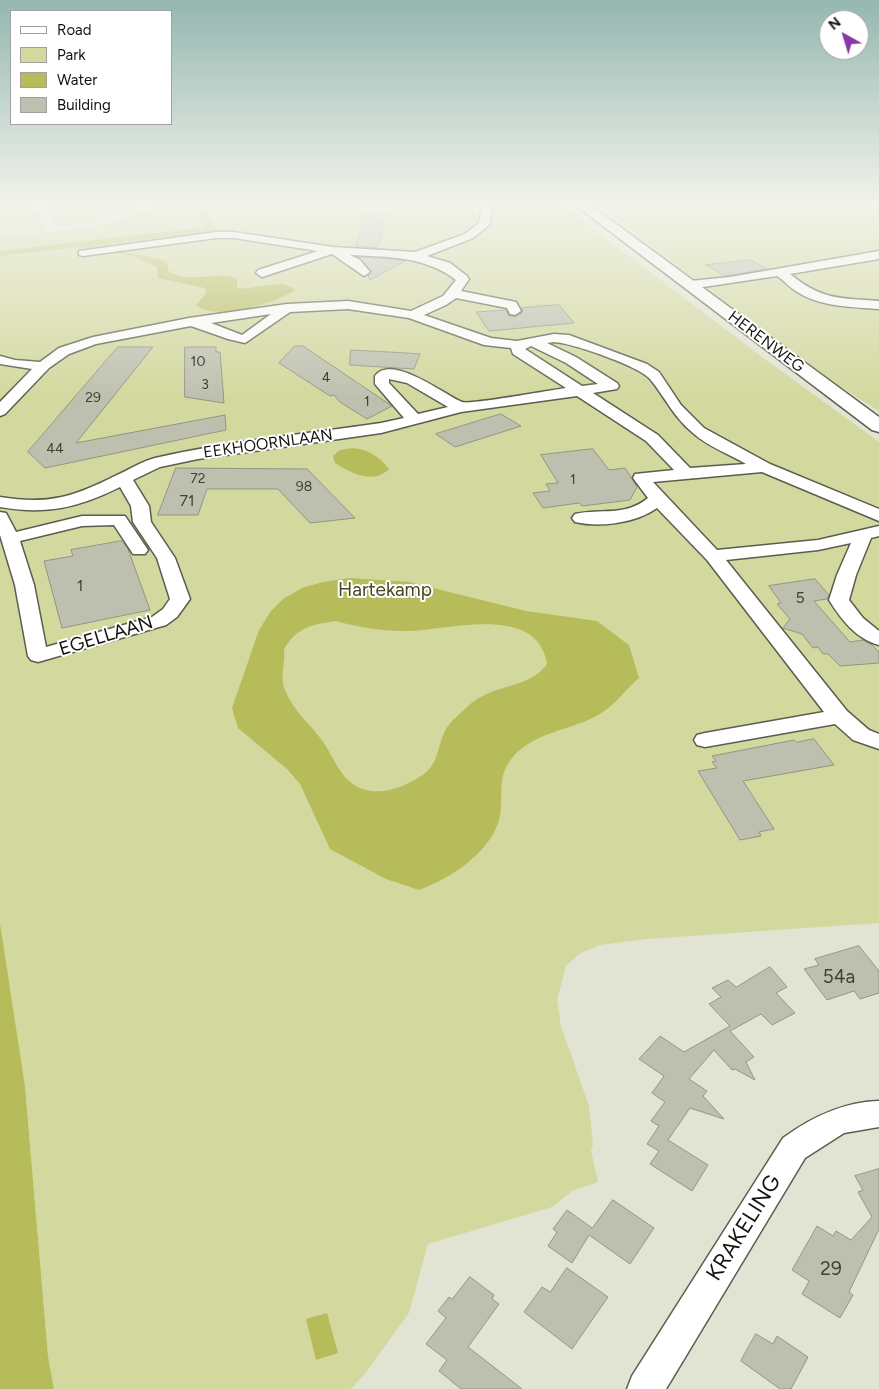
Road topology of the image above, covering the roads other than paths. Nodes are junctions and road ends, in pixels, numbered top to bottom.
1 (275, 269) edge
2 (361, 269) edge
3 (449, 269) edge
4 (668, 269) edge
5 (814, 269) edge
6 (364, 272) dead end
7 (262, 273) dead end
8 (831, 273) dead end
9 (785, 275) junction
10 (690, 285) junction
11 (455, 294) junction
12 (879, 305) edge
13 (287, 308) junction
14 (515, 312) dead end
15 (412, 315) junction
16 (189, 322) junction
17 (524, 343) junction
18 (0, 360) edge
19 (43, 366) junction
20 (579, 390) junction
21 (461, 408) junction
22 (0, 411) edge
23 (416, 421) junction
24 (879, 426) edge
25 (764, 467) junction
26 (689, 474) junction
27 (124, 479) junction
28 (658, 498) junction
29 (0, 502) edge
30 (0, 517) edge
31 (581, 518) dead end
32 (876, 523) edge
33 (12, 538) junction
34 (139, 550) dead end
35 (713, 556) junction
36 (879, 639) edge
37 (839, 716) junction
38 (705, 740) dead end
39 (879, 742) edge
40 (879, 1114) edge
41 (645, 1389) edge

1 - 7 street
2 - 6 street
3 - 11 street
4 - 10 main road, HERENWEG
5 - 9 street
8 - 9 street
9 - 10 street
9 - 12 street
10 - 24 main road, HERENWEG
11 - 14 street
11 - 15 street
13 - 15 street
13 - 16 street
13 - 16 street
15 - 17 street
16 - 19 street
17 - 20 street
17 - 20 street, EEKHOORNLAAN
17 - 25 street
18 - 19 street
19 - 22 street
20 - 21 street, EEKHOORNLAAN
20 - 26 street
21 - 23 street, EEKHOORNLAAN
21 - 23 street
23 - 27 street, EEKHOORNLAAN
25 - 26 street
25 - 32 street
26 - 28 street
27 - 29 street, EEKHOORNLAAN
27 - 33 street, EGELLAAN
28 - 31 street
28 - 35 street
30 - 33 street
32 - 35 street
32 - 36 street
33 - 34 street
35 - 37 street
37 - 38 street
37 - 39 street
40 - 41 street, KRAKELING

